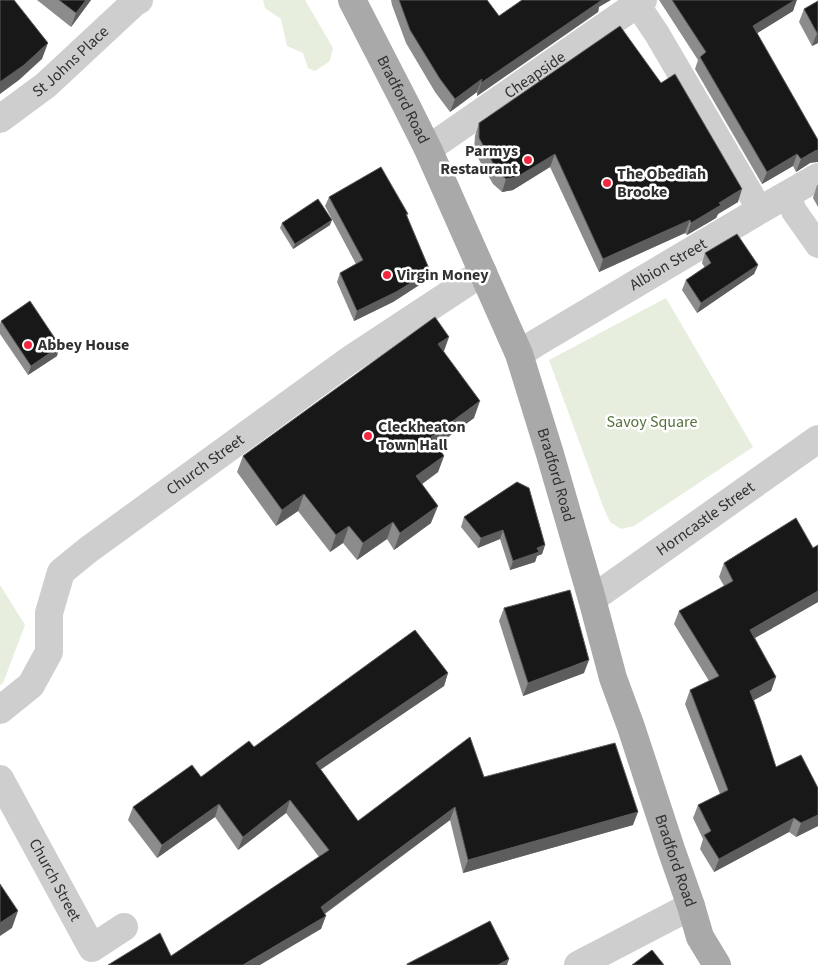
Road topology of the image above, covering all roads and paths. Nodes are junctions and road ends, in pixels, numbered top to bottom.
1 (139, 0) edge
2 (352, 0) edge
3 (640, 2) edge
4 (0, 119) edge
5 (428, 149) junction
6 (818, 177) edge
7 (788, 195) junction
8 (760, 210) junction
9 (818, 245) edge
10 (483, 272) junction
11 (519, 354) junction
12 (818, 439) edge
13 (592, 599) junction
14 (0, 710) edge
15 (0, 779) edge
16 (692, 906) junction
17 (124, 927) dead end
18 (578, 965) edge
19 (717, 965) edge

1 - 4 street, St Johns Place
2 - 5 main road, Bradford Road
3 - 5 street, Cheapside
3 - 8 street
5 - 10 main road, Bradford Road
6 - 7 street, Albion Street
7 - 8 street, Albion Street
7 - 9 street
8 - 11 street, Albion Street
10 - 11 main road, Bradford Road
10 - 14 street, Church Street
11 - 13 main road, Bradford Road
12 - 13 street, Horncastle Street
13 - 16 main road, Bradford Road
15 - 17 street, Church Street
16 - 18 street
16 - 19 main road, Bradford Road

